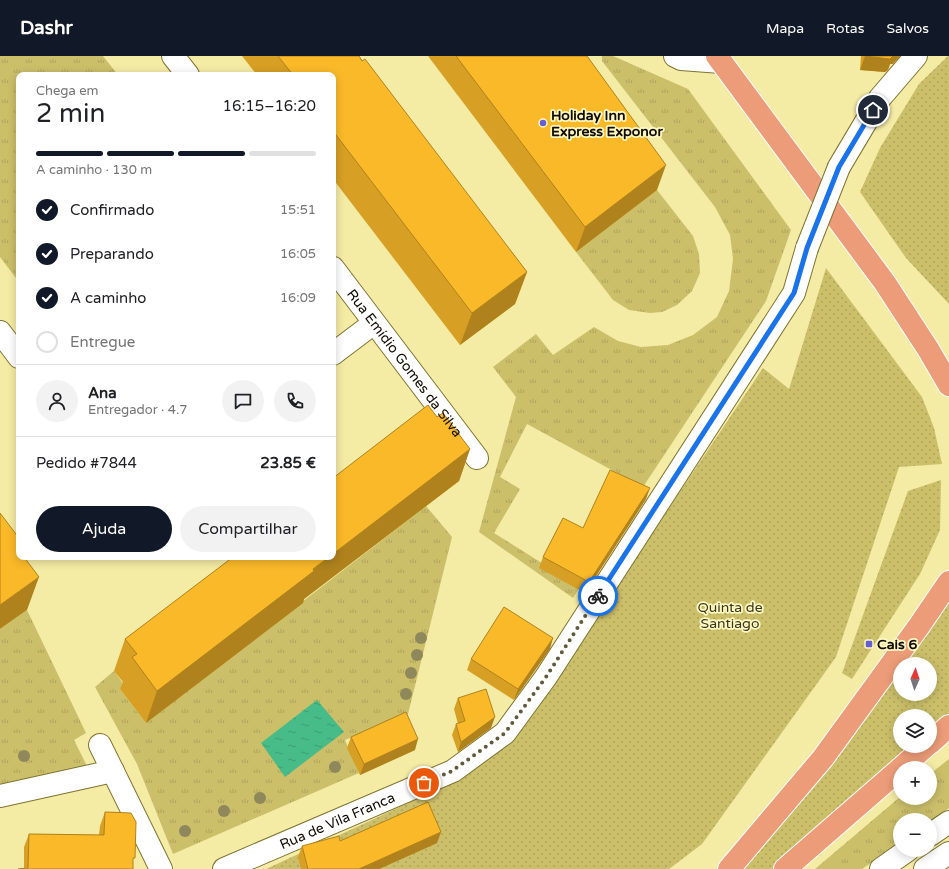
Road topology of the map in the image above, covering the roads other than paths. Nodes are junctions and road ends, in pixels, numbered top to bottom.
1 (173, 56) edge
2 (675, 56) edge
3 (916, 56) edge
4 (719, 59) edge
5 (186, 72) edge
6 (336, 272) edge
7 (374, 323) junction
8 (0, 332) edge
9 (928, 349) junction
10 (336, 352) edge
11 (16, 353) edge
12 (949, 367) edge
13 (949, 385) edge
14 (477, 458) dead end
15 (949, 582) edge
16 (949, 726) edge
17 (937, 737) edge
18 (100, 745) dead end
19 (918, 753) edge
20 (908, 761) edge
21 (113, 771) junction
22 (893, 774) edge
23 (0, 796) edge
24 (949, 853) edge
25 (898, 857) edge
26 (161, 869) edge
27 (224, 869) edge
28 (729, 869) edge
29 (785, 869) edge
30 (881, 869) edge
31 (925, 869) edge

1 - 5 street
2 - 4 street
3 - 27 street, Rua de Vila Franca, bridge
4 - 9 main road
6 - 7 street, Rua Emídio Gomes da Silva
7 - 10 street
7 - 14 street, Rua Emídio Gomes da Silva
8 - 11 street
9 - 12 main road
9 - 13 main road
15 - 28 main road
16 - 17 main road
18 - 21 street
19 - 20 main road
21 - 23 street
21 - 26 street
22 - 29 main road
24 - 31 street
25 - 30 street

